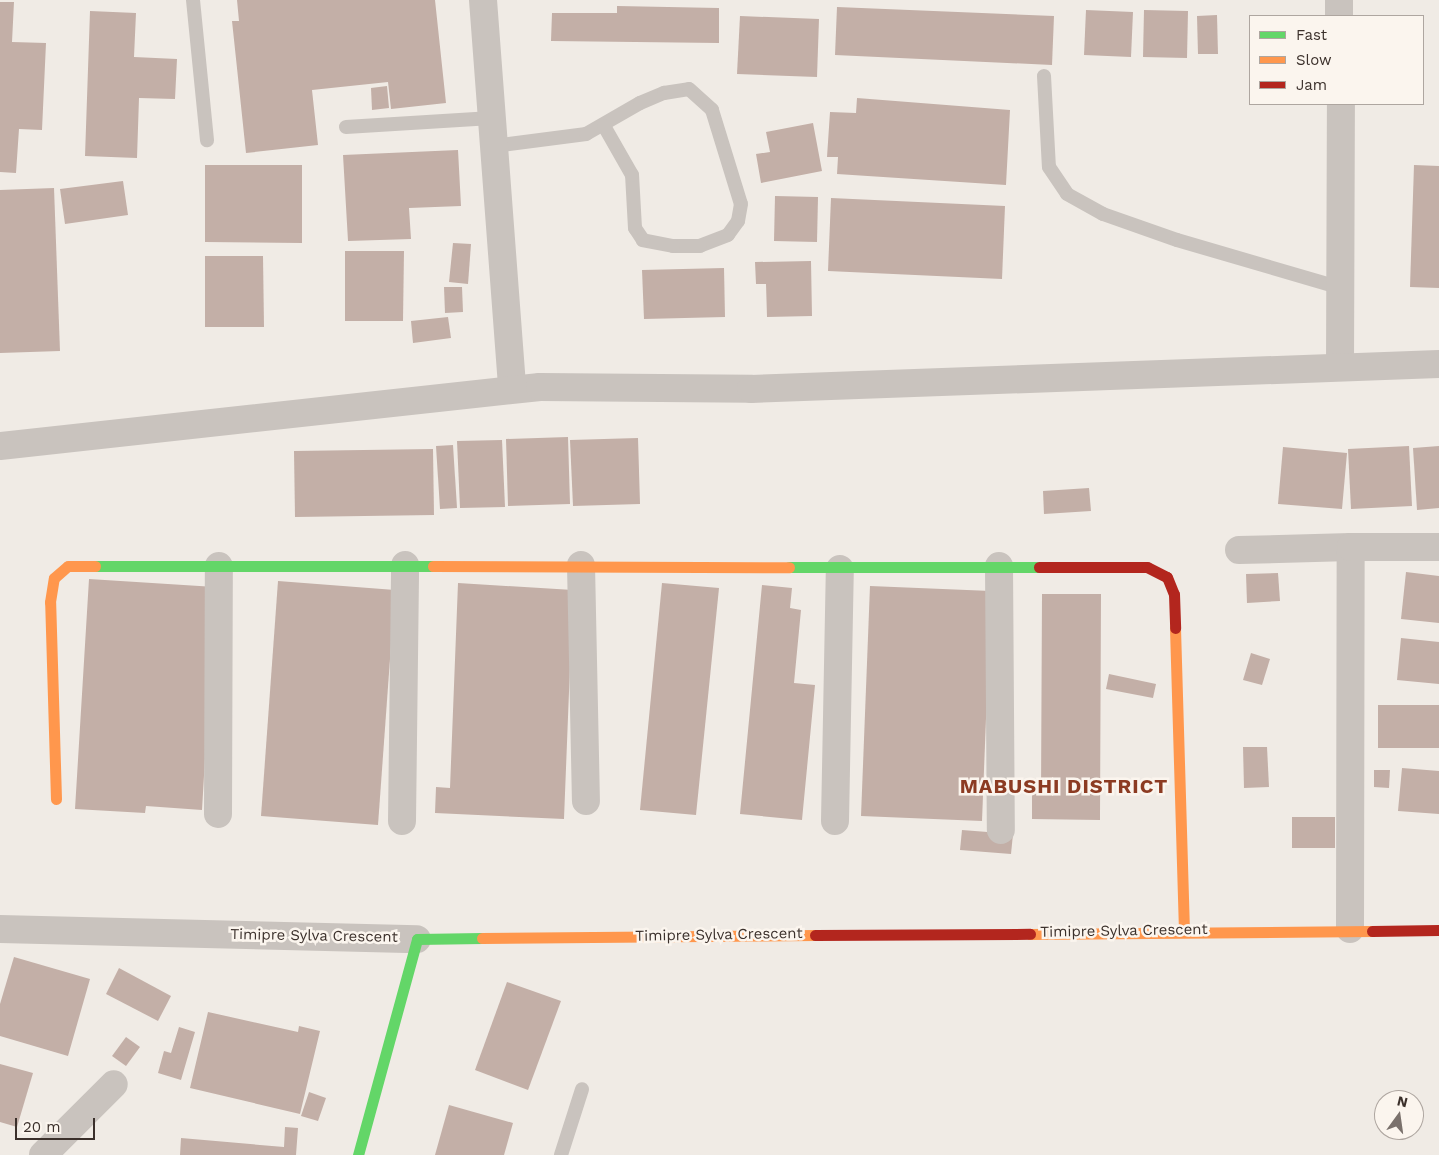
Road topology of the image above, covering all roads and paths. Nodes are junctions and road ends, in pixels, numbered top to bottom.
1 (193, 0) edge
2 (483, 0) edge
3 (1339, 0) edge
4 (1340, 15) edge
5 (1044, 76) dead end
6 (1341, 105) edge
7 (492, 118) junction
8 (604, 126) junction
9 (346, 127) dead end
10 (207, 140) dead end
11 (494, 146) junction
12 (1341, 288) junction
13 (1439, 364) edge
14 (1340, 366) junction
15 (512, 389) junction
16 (0, 446) edge
17 (1439, 546) edge
18 (1351, 547) junction
19 (1239, 550) dead end
20 (405, 565) junction
21 (581, 565) junction
22 (219, 566) junction
23 (999, 566) junction
24 (840, 568) junction
25 (56, 800) dead end
26 (586, 801) dead end
27 (218, 814) dead end
28 (402, 820) dead end
29 (835, 821) dead end
30 (1001, 830) dead end
31 (0, 928) edge
32 (1350, 929) junction
33 (1439, 930) edge
34 (1184, 931) junction
35 (417, 938) junction
36 (114, 1084) dead end
37 (582, 1089) dead end
38 (43, 1155) edge
39 (358, 1155) edge
40 (561, 1155) edge

1 - 10 lane
2 - 7 street
3 - 4 street
5 - 12 lane
6 - 12 street
7 - 9 lane
7 - 11 street
8 - 8 lane
8 - 11 lane
11 - 15 street
12 - 14 street
13 - 14 street
14 - 15 street
15 - 16 street
17 - 18 street
18 - 19 street
18 - 32 street
20 - 21 street
20 - 22 street
20 - 28 street
21 - 24 street
21 - 26 street
22 - 25 street
22 - 27 street
23 - 24 street
23 - 30 street
23 - 34 street
24 - 29 street
31 - 35 street, Timipre Sylva Crescent
32 - 33 street, Timipre Sylva Crescent
32 - 34 street, Timipre Sylva Crescent
34 - 35 street, Timipre Sylva Crescent
35 - 39 street
36 - 38 street
37 - 40 lane

